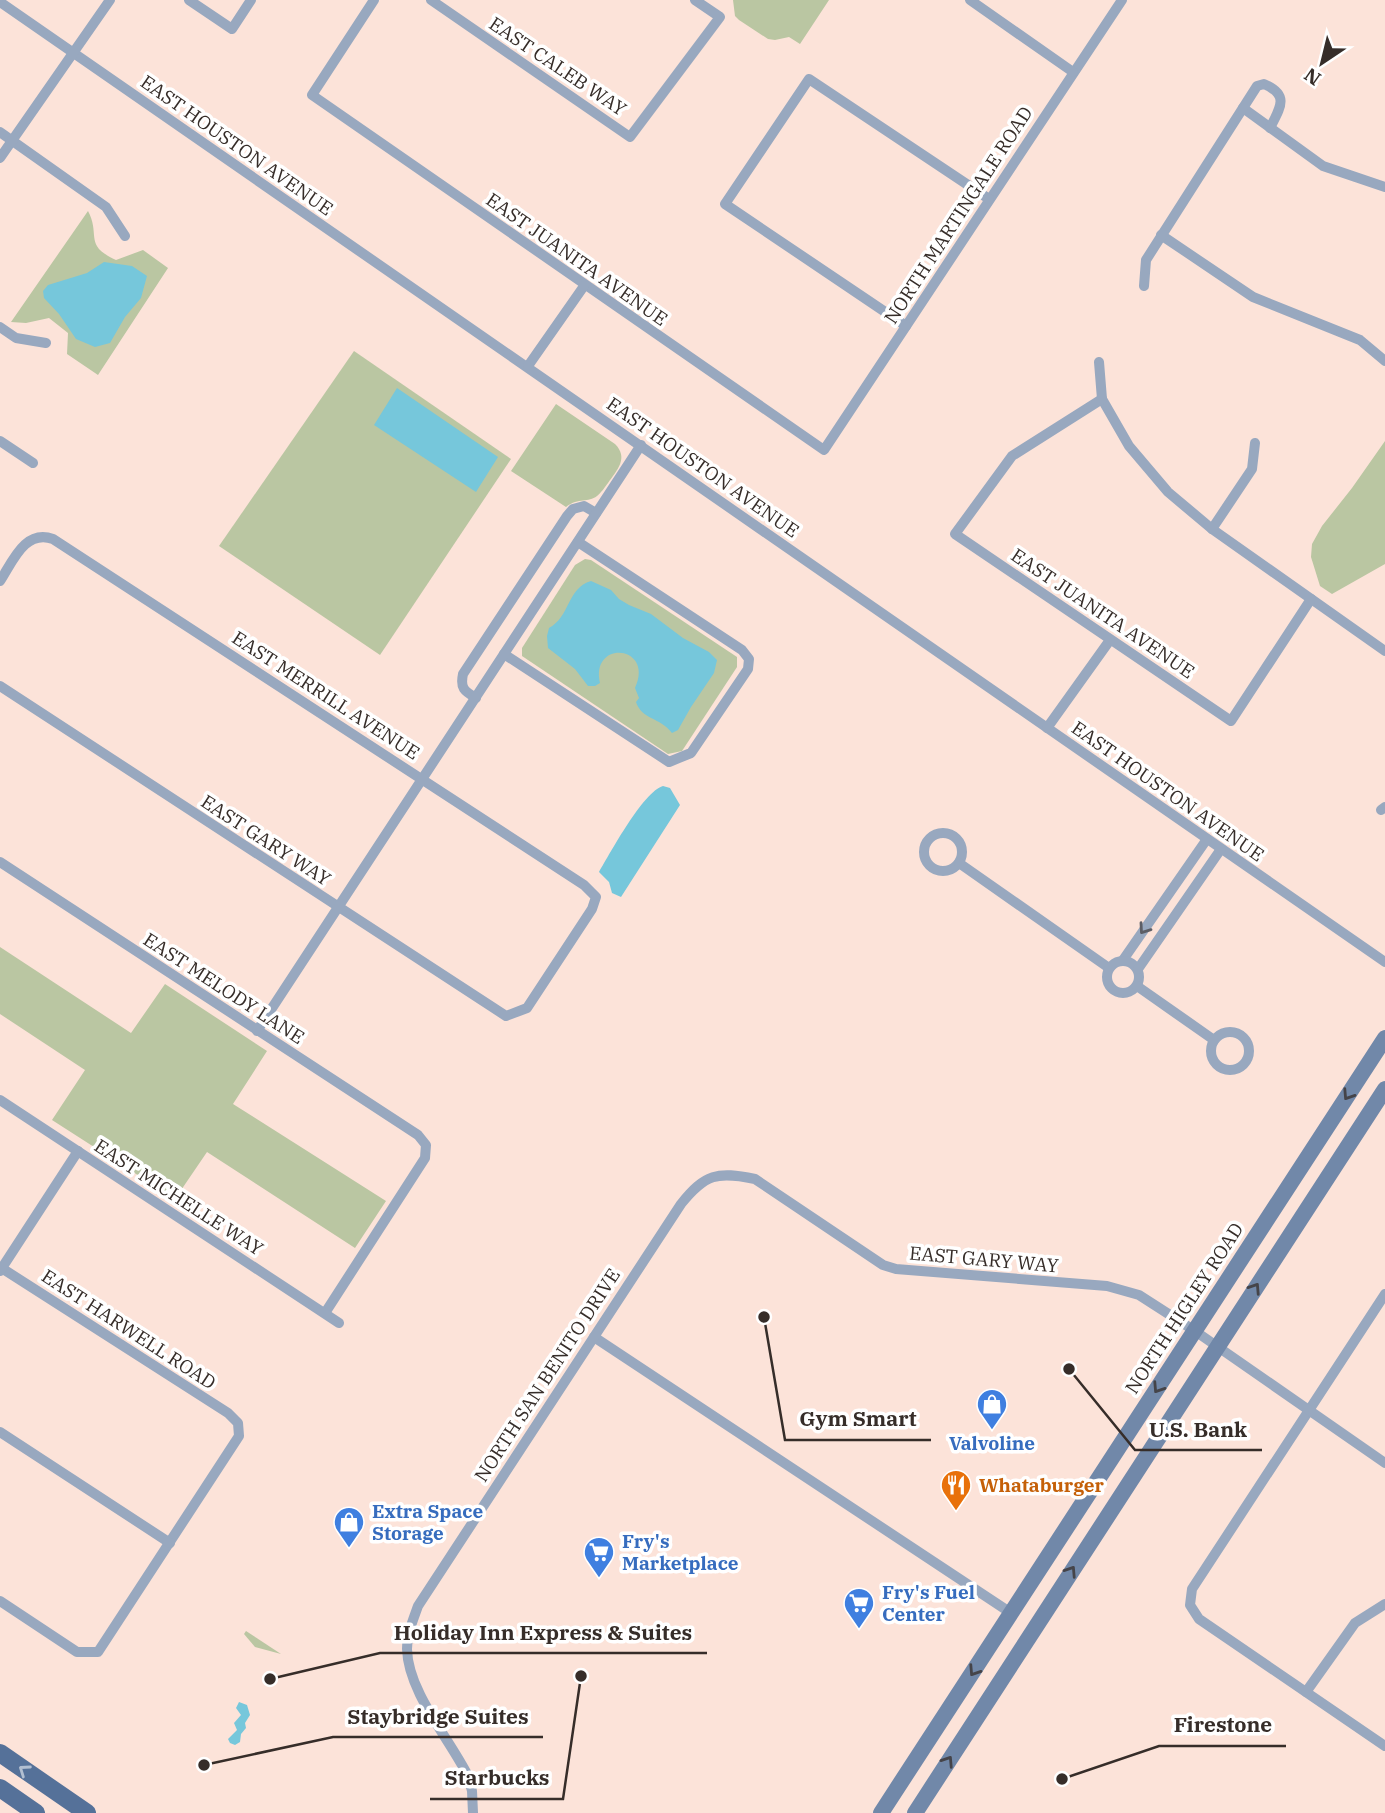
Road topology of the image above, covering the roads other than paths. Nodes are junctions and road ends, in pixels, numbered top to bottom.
1 (110, 0) edge
2 (189, 0) edge
3 (251, 0) edge
4 (374, 0) edge
5 (431, 0) edge
6 (695, 0) edge
7 (970, 0) edge
8 (1122, 0) edge
9 (0, 2) edge
10 (73, 53) junction
11 (1073, 72) junction
12 (1242, 108) junction
13 (1270, 128) junction
14 (0, 132) edge
15 (12, 140) junction
16 (0, 158) edge
17 (1385, 187) edge
18 (989, 199) junction
19 (1161, 235) junction
20 (125, 236) dead end
21 (584, 286) junction
22 (1144, 286) dead end
23 (906, 326) junction
24 (0, 327) edge
25 (46, 344) dead end
26 (1385, 361) edge
27 (1099, 362) dead end
28 (527, 366) junction
29 (1102, 399) junction
30 (0, 441) edge
31 (1255, 443) dead end
32 (641, 445) junction
33 (824, 450) joint
34 (33, 463) dead end
35 (596, 513) junction
36 (1212, 529) junction
37 (578, 542) junction
38 (0, 581) edge
39 (1311, 599) junction
40 (1110, 640) junction
41 (1385, 651) edge
42 (504, 654) junction
43 (0, 686) edge
44 (475, 698) junction
45 (1047, 728) junction
46 (423, 778) junction
47 (1207, 839) junction
48 (1221, 849) junction
49 (0, 862) edge
50 (959, 863) dead end
51 (338, 908) junction
52 (1123, 961) junction
53 (1385, 962) edge
54 (1109, 968) junction
55 (1138, 970) junction
56 (1137, 986) junction
57 (516, 1013) joint
58 (257, 1031) junction
59 (1385, 1038) edge
60 (1214, 1040) dead end
61 (1385, 1089) edge
62 (0, 1100) edge
63 (78, 1151) junction
64 (731, 1174) joint
65 (1, 1269) edge
66 (1385, 1294) edge
67 (325, 1313) junction
68 (339, 1323) dead end
69 (594, 1337) junction
70 (1206, 1338) junction
71 (1308, 1409) junction
72 (0, 1432) edge
73 (1385, 1464) edge
74 (170, 1543) junction
75 (0, 1601) edge
76 (1385, 1604) edge
77 (1011, 1613) junction
78 (1034, 1629) junction
79 (1306, 1692) junction
80 (1385, 1746) edge
81 (0, 1753) edge
82 (49, 1787) junction
83 (0, 1788) edge
84 (35, 1812) edge
85 (87, 1813) edge
86 (473, 1813) edge
87 (881, 1813) edge
88 (915, 1813) edge

1 - 10 street
2 - 3 street
4 - 21 street, EAST JUANITA AVENUE
5 - 6 street, EAST CALEB WAY
7 - 11 street
8 - 11 street, NORTH MARTINGALE ROAD
9 - 10 street, EAST HOUSTON AVENUE
10 - 15 street
10 - 28 street, EAST HOUSTON AVENUE
11 - 18 street, NORTH MARTINGALE ROAD
12 - 13 street
12 - 13 street
12 - 19 street
13 - 17 street
14 - 15 street
15 - 16 street
15 - 20 street
18 - 23 street, NORTH MARTINGALE ROAD
18 - 23 street
19 - 22 street
19 - 26 street
21 - 28 street
21 - 33 street, EAST JUANITA AVENUE
23 - 33 street, NORTH MARTINGALE ROAD
24 - 25 street
27 - 29 street
28 - 32 street, EAST HOUSTON AVENUE
29 - 36 street
29 - 40 street, EAST JUANITA AVENUE
30 - 34 street
31 - 36 street
32 - 35 street
32 - 45 street, EAST HOUSTON AVENUE
35 - 37 street
35 - 44 street
36 - 39 street
37 - 42 street
37 - 42 street
38 - 46 street, EAST MERRILL AVENUE
39 - 40 street, EAST JUANITA AVENUE
39 - 41 street
40 - 45 street
42 - 44 street
43 - 51 street, EAST GARY WAY
44 - 46 street
45 - 47 street, EAST HOUSTON AVENUE
46 - 51 street
46 - 57 street, EAST MERRILL AVENUE
47 - 48 street, EAST HOUSTON AVENUE
47 -> 52 street
48 - 53 street, EAST HOUSTON AVENUE
48 - 55 street
49 - 58 street, EAST MELODY LANE
50 - 54 street
51 - 57 street, EAST GARY WAY
51 - 58 street
52 - 54 street
52 - 55 street
54 - 56 street
55 - 56 street
56 - 60 street
58 - 67 street, EAST MELODY LANE
59 -> 70 main road, NORTH HIGLEY ROAD
70 -> 61 main road, NORTH HIGLEY ROAD
62 - 63 street, EAST MICHELLE WAY
63 - 65 street
63 - 67 street, EAST MICHELLE WAY
64 - 69 street, NORTH SAN BENITO DRIVE
64 - 70 street, EAST GARY WAY
65 - 74 street, EAST HARWELL ROAD
66 - 71 street
67 - 68 street, EAST MICHELLE WAY
69 - 77 street
69 - 86 street, NORTH SAN BENITO DRIVE
70 - 71 street
70 -> 77 main road, NORTH HIGLEY ROAD
78 -> 70 main road, NORTH HIGLEY ROAD
71 - 73 street
71 - 79 street
72 - 74 street
74 - 75 street
76 - 79 street
77 - 78 main road
77 -> 87 main road, NORTH HIGLEY ROAD
88 -> 78 main road, NORTH HIGLEY ROAD
79 - 80 street
82 -> 81 main road
82 - 84 main road
82 - 85 main road
83 - 84 main road

